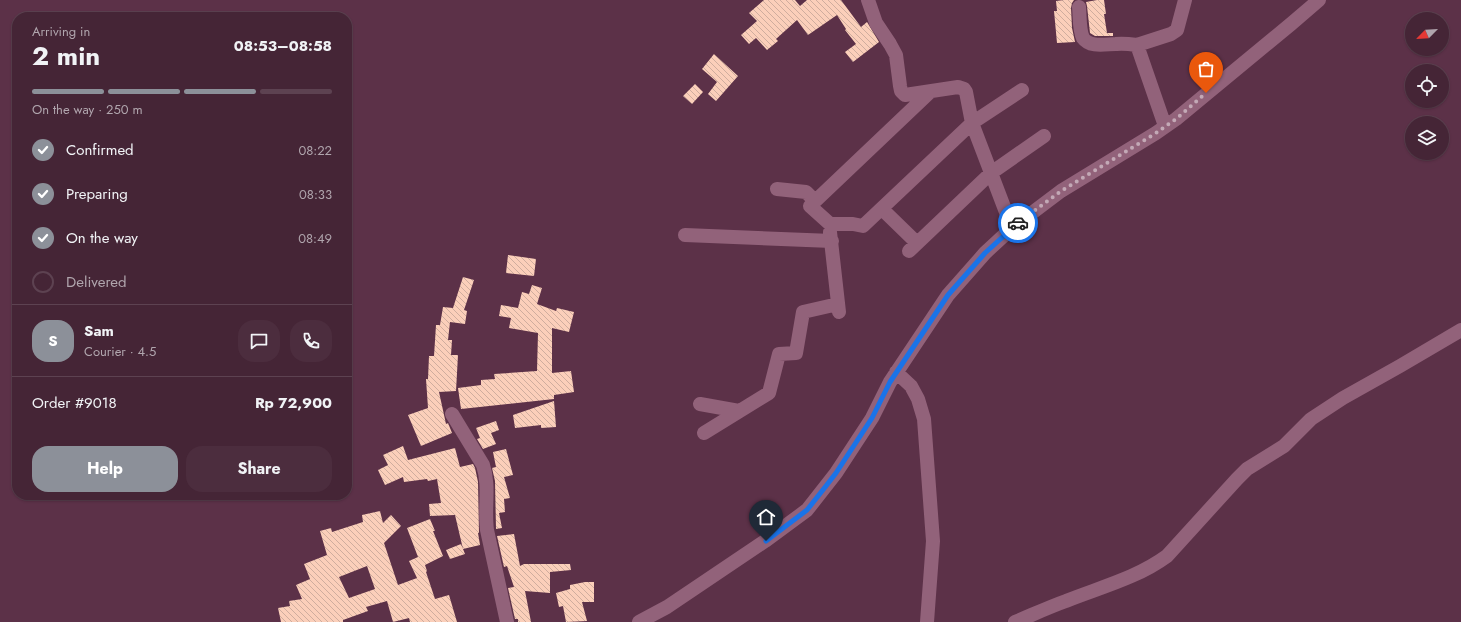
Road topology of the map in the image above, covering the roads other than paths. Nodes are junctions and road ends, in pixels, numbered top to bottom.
1 (868, 0) edge
2 (1186, 0) edge
3 (1319, 0) edge
4 (1080, 7) dead end
5 (1137, 45) junction
6 (1022, 90) dead end
7 (930, 92) junction
8 (972, 123) junction
9 (1165, 126) junction
10 (1044, 136) dead end
11 (991, 173) junction
12 (778, 189) dead end
13 (815, 201) junction
14 (882, 209) junction
15 (830, 224) junction
16 (1012, 228) junction
17 (685, 235) dead end
18 (832, 241) junction
19 (1461, 330) edge
20 (896, 372) junction
21 (700, 404) dead end
22 (739, 411) junction
23 (452, 414) dead end
24 (704, 432) dead end
25 (508, 622) edge
26 (639, 622) edge
27 (927, 622) edge
28 (1015, 622) edge

1 - 7 street
2 - 5 street
3 - 9 street
4 - 5 street
5 - 9 street
6 - 8 street
7 - 8 street
7 - 13 street
8 - 11 street
8 - 14 street
9 - 16 street
10 - 11 street
11 - 14 street
11 - 16 street
12 - 13 street
13 - 15 street
14 - 15 street
15 - 18 street
16 - 20 street
17 - 18 street
18 - 22 street
19 - 28 street
20 - 26 street
20 - 27 street
21 - 22 street
22 - 24 street
23 - 25 street

